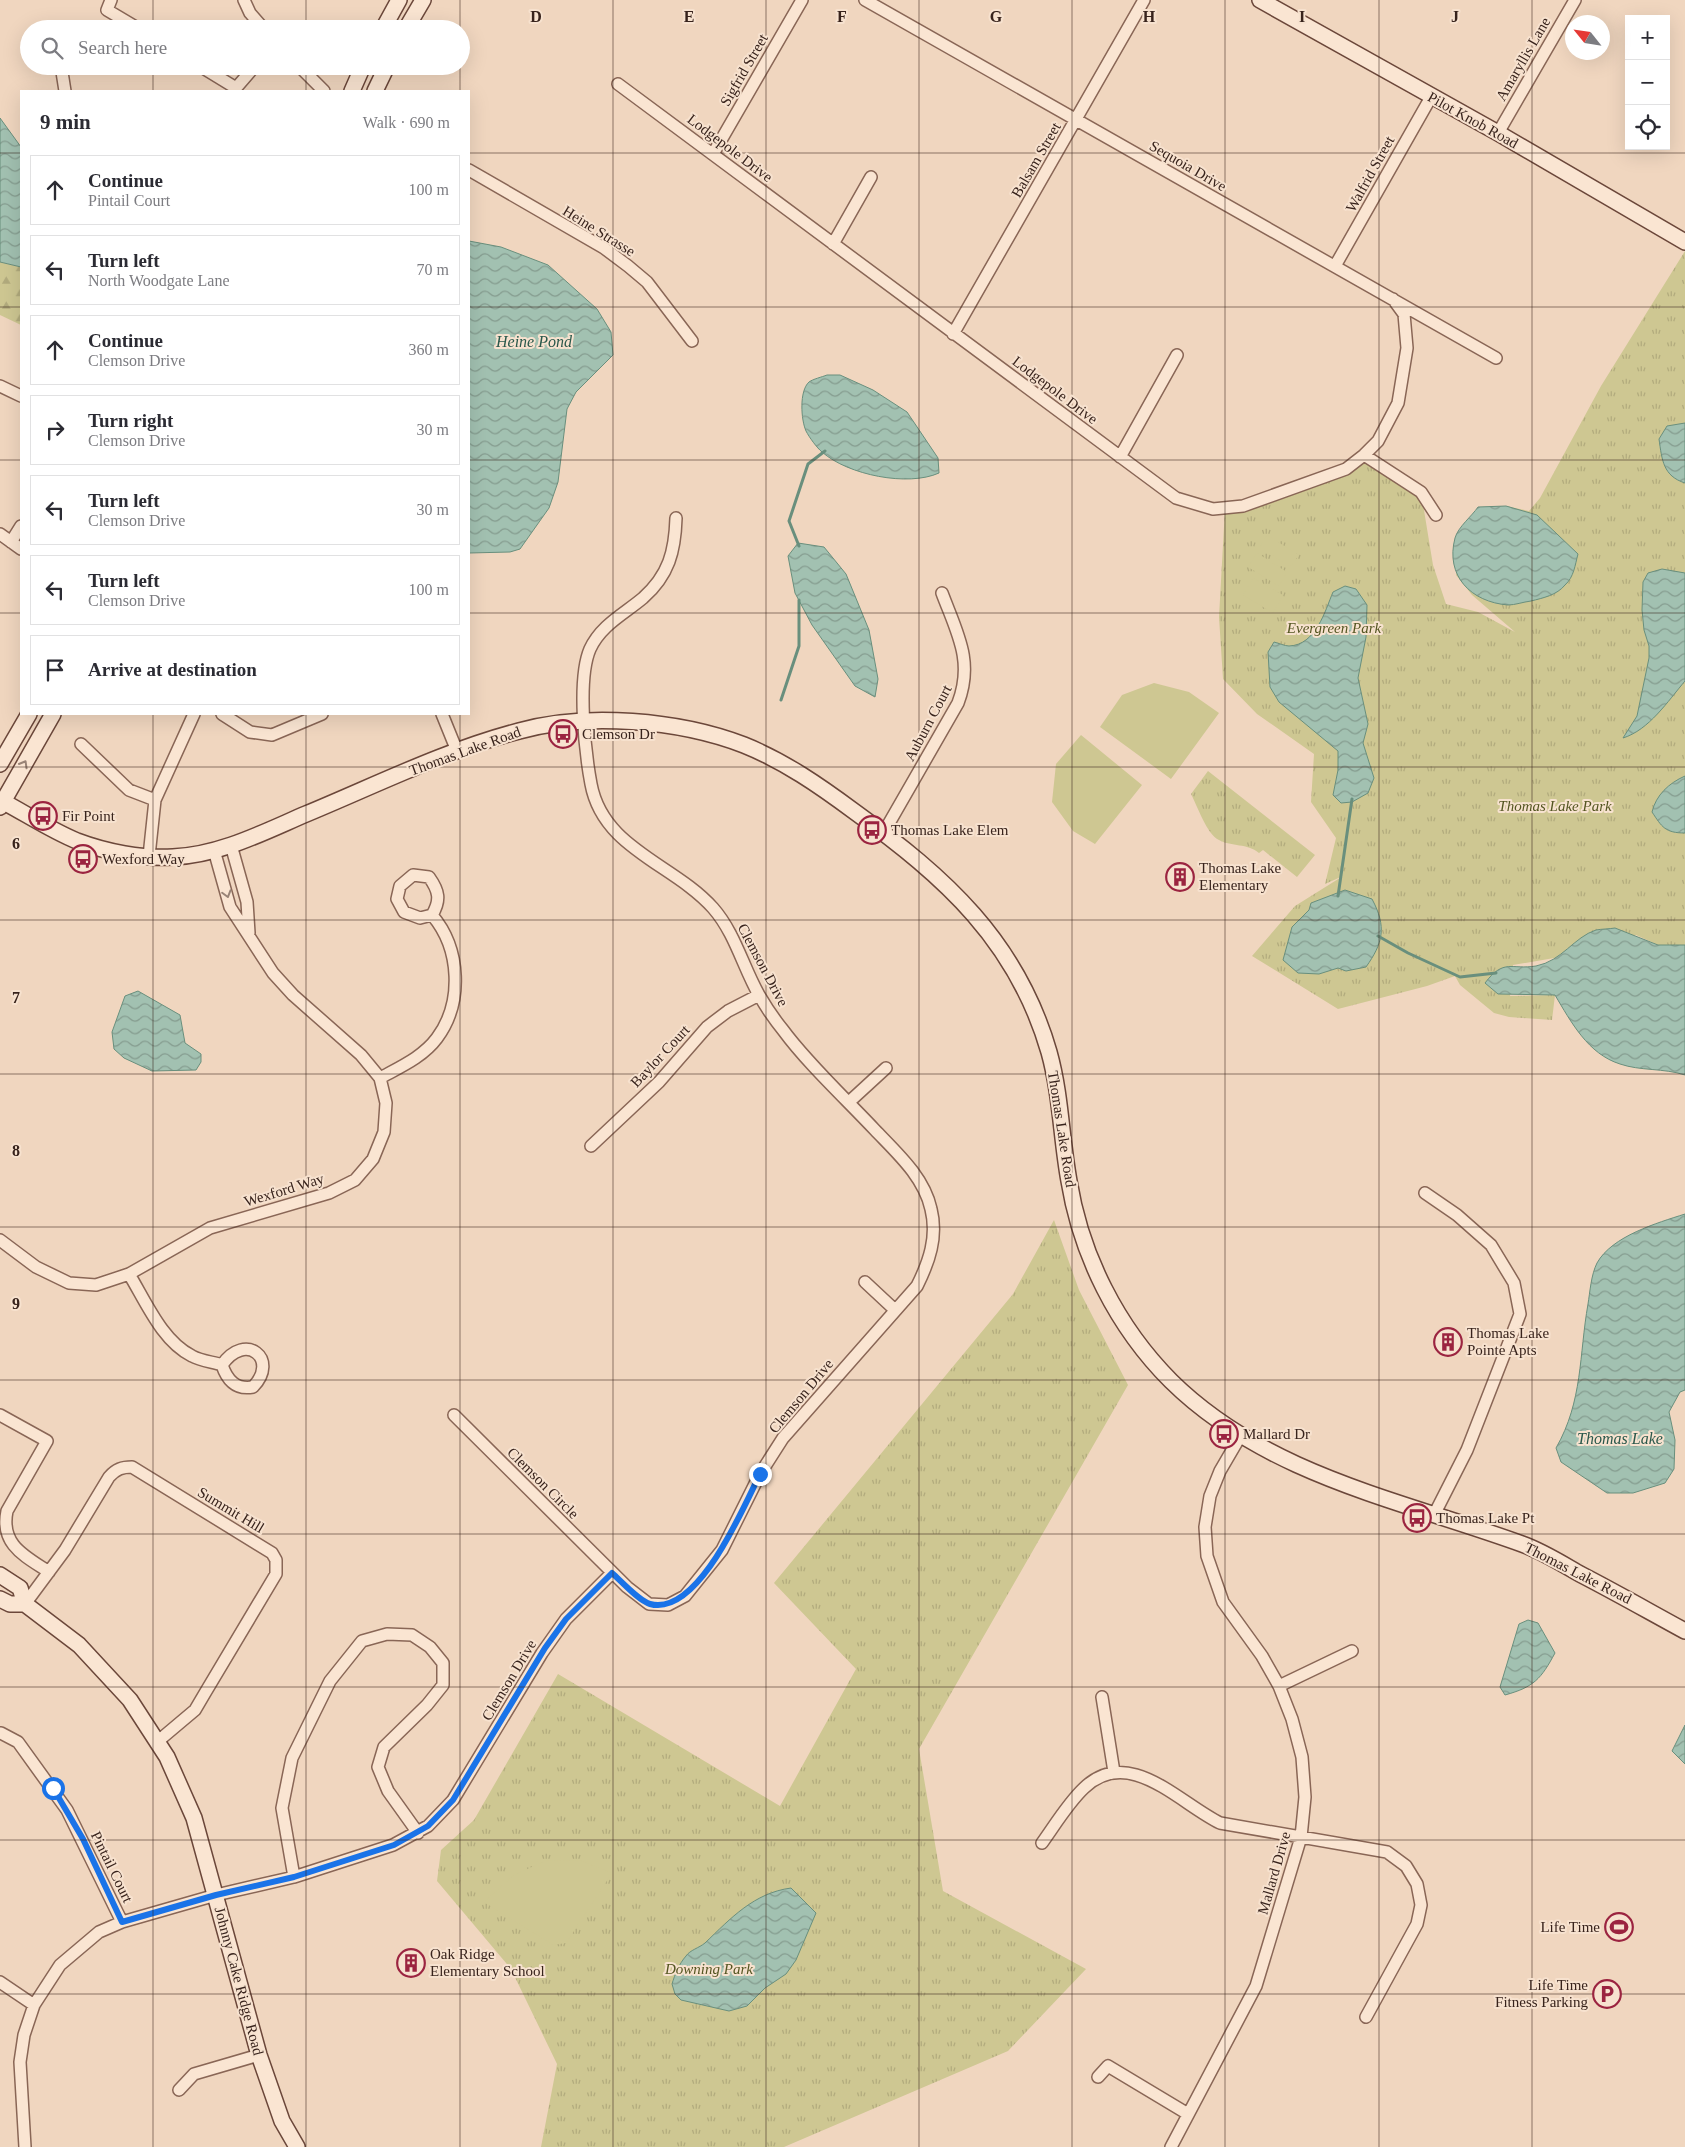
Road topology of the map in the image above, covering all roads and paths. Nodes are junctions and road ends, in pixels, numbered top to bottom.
1 (111, 0) edge
2 (244, 0) edge
3 (399, 0) edge
4 (422, 0) edge
5 (802, 0) edge
6 (865, 0) edge
7 (1144, 0) edge
8 (1260, 0) edge
9 (1575, 0) edge
10 (124, 20) edge
11 (256, 20) edge
12 (388, 20) edge
13 (411, 20) edge
14 (62, 75) edge
15 (215, 75) edge
16 (247, 75) edge
17 (308, 75) edge
18 (359, 75) edge
19 (383, 75) edge
20 (618, 84) dead end
21 (65, 90) edge
22 (323, 90) edge
23 (352, 90) edge
24 (375, 90) edge
25 (1431, 97) junction
26 (1076, 120) junction
27 (1498, 133) junction
28 (713, 154) junction
29 (470, 171) edge
30 (872, 178) dead end
31 (1685, 242) edge
32 (833, 244) junction
33 (1335, 266) junction
34 (1393, 299) junction
35 (954, 334) junction
36 (692, 341) dead end
37 (1177, 355) dead end
38 (1496, 358) dead end
39 (0, 386) edge
40 (20, 396) edge
41 (1364, 455) junction
42 (1120, 457) junction
43 (1436, 515) dead end
44 (676, 518) dead end
45 (20, 530) edge
46 (0, 534) edge
47 (16, 545) edge
48 (942, 593) dead end
49 (28, 715) edge
50 (52, 715) edge
51 (194, 715) edge
52 (224, 715) edge
53 (320, 715) edge
54 (442, 715) edge
55 (585, 720) junction
56 (80, 744) dead end
57 (457, 751) junction
58 (0, 764) edge
59 (155, 800) junction
60 (1, 803) edge
61 (884, 832) junction
62 (231, 845) junction
63 (214, 850) junction
64 (149, 856) junction
65 (432, 916) dead end
66 (249, 933) junction
67 (759, 995) junction
68 (886, 1068) dead end
69 (380, 1078) junction
70 (849, 1102) junction
71 (591, 1146) dead end
72 (1425, 1193) dead end
73 (0, 1240) edge
74 (129, 1274) junction
75 (865, 1282) dead end
76 (895, 1310) junction
77 (222, 1365) dead end
78 (0, 1414) edge
79 (454, 1415) dead end
80 (1241, 1435) junction
81 (1435, 1513) junction
82 (49, 1572) junction
83 (612, 1573) junction
84 (0, 1575) edge
85 (0, 1599) edge
86 (25, 1604) junction
87 (1685, 1631) edge
88 (1352, 1650) dead end
89 (1279, 1686) junction
90 (1102, 1697) dead end
91 (1, 1733) edge
92 (157, 1742) junction
93 (1114, 1772) junction
94 (418, 1833) junction
95 (1301, 1837) junction
96 (1042, 1843) dead end
97 (294, 1877) junction
98 (216, 1895) junction
99 (122, 1922) junction
100 (0, 1982) edge
101 (34, 2005) junction
102 (1366, 2017) dead end
103 (259, 2055) junction
104 (1098, 2077) dead end
105 (179, 2090) dead end
106 (1188, 2114) junction
107 (25, 2147) edge
108 (297, 2147) edge
109 (1171, 2147) edge

1 - 10 street
2 - 11 street
3 - 12 street
4 - 13 street
5 - 28 street, Sigfrid Street
6 - 26 street, Sequoia Drive
7 - 26 street, Balsam Street
8 - 25 street, Pilot Knob Road
9 - 27 street, Amaryllis Lane
14 - 21 street
15 - 16 street
17 - 22 street
18 - 23 street
19 - 24 street
20 - 28 street, Lodgepole Drive
25 - 27 street, Pilot Knob Road
25 - 33 street, Walfrid Street
26 - 33 street, Sequoia Drive
26 - 35 street, Balsam Street
27 - 31 street, Pilot Knob Road
28 - 32 street, Lodgepole Drive
29 - 36 street, Heine Strasse
30 - 32 street
32 - 35 street, Lodgepole Drive
33 - 34 street, Sequoia Drive
34 - 38 street, Sequoia Drive
34 - 41 street, Lodgepole Drive
35 - 42 street, Lodgepole Drive
37 - 42 street
39 - 40 street
41 - 42 street, Lodgepole Drive
41 - 43 street
44 - 55 street, Clemson Drive
45 - 47 street
46 - 47 street
48 - 61 street, Auburn Court
49 - 58 street
60 -> 50 street
51 - 59 street
52 - 53 street
54 - 57 street
55 - 57 street, Thomas Lake Road
55 - 61 street, Thomas Lake Road
55 - 67 street, Clemson Drive
56 - 59 street
57 - 62 street, Thomas Lake Road
59 - 64 street
60 - 64 street, Thomas Lake Road
61 - 80 street, Thomas Lake Road
62 - 63 street, Thomas Lake Road
62 - 66 street, Wexford Way
63 - 64 street, Thomas Lake Road
63 -> 66 street, Wexford Way
65 - 69 street
66 - 69 street, Wexford Way
67 - 70 street, Clemson Drive
67 - 71 street, Baylor Court
68 - 70 street
69 - 74 street, Wexford Way
70 - 76 street, Clemson Drive
72 - 81 street
73 - 74 street, Wexford Way
74 - 77 street
75 - 76 street
76 - 83 street, Clemson Drive
78 - 82 street
79 - 83 street, Clemson Circle
80 - 81 street, Thomas Lake Road
80 - 89 street, Mallard Drive
81 - 87 street, Thomas Lake Road
82 - 86 street, Summit Hill
82 - 92 street, Summit Hill
83 - 94 street, Clemson Drive
84 - 86 street, Johnny Cake Ridge Road
85 - 86 street, Johnny Cake Ridge Road
86 - 92 street, Johnny Cake Ridge Road
88 - 89 street
89 - 95 street, Mallard Drive
90 - 93 street
91 - 99 street, Pintail Court
92 - 98 street, Johnny Cake Ridge Road
93 - 95 street
93 - 96 street
94 - 97 street, Clemson Drive
94 - 97 street
95 - 102 street
95 - 106 street, Mallard Drive
97 - 98 street, Clemson Drive
98 - 99 street, Clemson Drive
98 - 103 street, Johnny Cake Ridge Road
99 - 101 street, Clemson Drive
100 - 101 street
101 - 107 street, Clemson Drive
103 - 105 street
103 - 108 street, Johnny Cake Ridge Road
104 - 106 street
106 - 109 street, Mallard Drive

